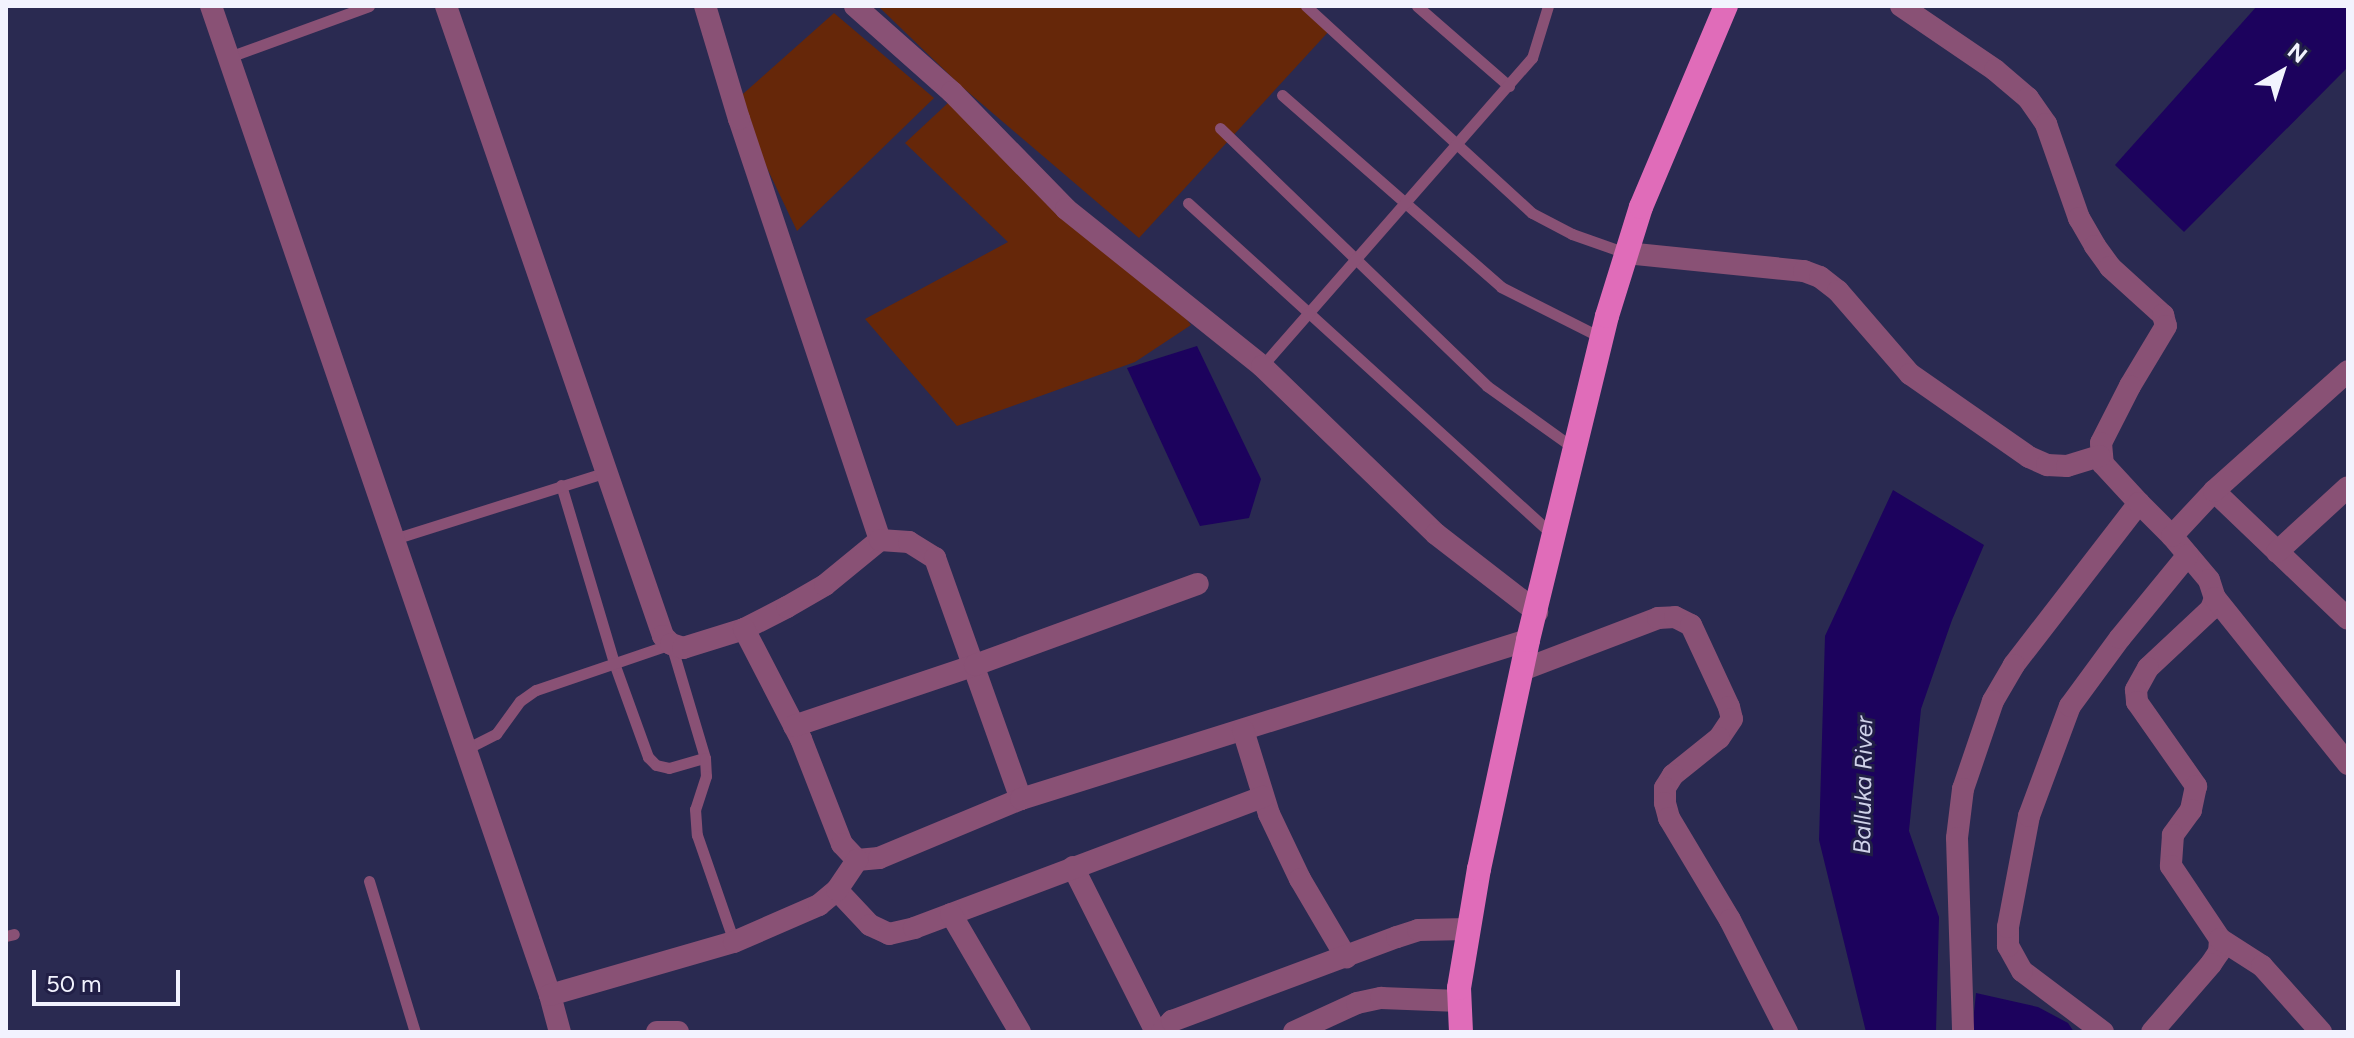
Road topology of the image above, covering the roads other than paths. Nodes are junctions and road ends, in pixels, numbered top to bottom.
1 (211, 6) edge
2 (369, 6) edge
3 (446, 6) edge
4 (705, 6) edge
5 (855, 6) edge
6 (1306, 6) edge
7 (1417, 6) edge
8 (1548, 6) edge
9 (1726, 6) edge
10 (1901, 6) edge
11 (229, 57) junction
12 (1509, 86) junction
13 (1282, 95) dead end
14 (1220, 128) dead end
15 (1458, 143) junction
16 (1405, 202) junction
17 (1188, 203) dead end
18 (1626, 253) junction
19 (1354, 261) junction
20 (1307, 314) junction
21 (1602, 338) junction
22 (1262, 366) junction
23 (2348, 371) edge
24 (1576, 450) junction
25 (2100, 456) junction
26 (607, 472) junction
27 (561, 485) junction
28 (2348, 487) edge
29 (2214, 491) junction
30 (2139, 503) junction
31 (2165, 529) junction
32 (1554, 536) junction
33 (394, 539) junction
34 (880, 540) junction
35 (2277, 552) junction
36 (2188, 555) junction
37 (1198, 584) dead end
38 (2215, 598) junction
39 (1537, 612) junction
40 (2348, 619) edge
41 (744, 629) junction
42 (1528, 640) junction
43 (671, 644) junction
44 (614, 663) junction
45 (975, 665) junction
46 (1522, 670) junction
47 (794, 726) junction
48 (1243, 730) junction
49 (466, 749) junction
50 (705, 758) junction
51 (2348, 764) edge
52 (1263, 797) junction
53 (1021, 799) junction
54 (857, 860) junction
55 (1073, 867) junction
56 (369, 881) dead end
57 (837, 890) junction
58 (951, 914) junction
59 (1469, 929) junction
60 (2220, 939) junction
61 (734, 942) junction
62 (1346, 957) junction
63 (550, 995) junction
64 (1459, 1001) junction
65 (562, 1031) edge
66 (415, 1032) edge
67 (657, 1032) edge
68 (678, 1032) edge
69 (1020, 1032) edge
70 (1156, 1032) edge
71 (1162, 1032) edge
72 (1294, 1032) edge
73 (1461, 1032) edge
74 (1787, 1032) edge
75 (1963, 1032) edge
76 (2103, 1032) edge
77 (2152, 1032) edge
78 (2321, 1032) edge

1 - 11 street
2 - 11 lane
3 - 26 street
4 - 34 street
5 - 22 street
6 - 15 lane
7 - 12 lane
8 - 12 lane
9 - 18 main road
10 - 25 street
11 - 33 street
12 - 15 lane
13 - 16 lane
14 - 19 lane
15 - 16 lane
15 - 18 lane
16 - 19 lane
16 - 21 lane
17 - 20 lane
18 - 21 main road
18 - 25 street
19 - 20 lane
19 - 24 lane
20 - 22 lane
20 - 32 lane
21 - 24 main road
22 - 39 street
23 - 29 street
24 - 32 main road
25 - 30 street
26 - 27 lane
26 - 43 street
27 - 33 lane
27 - 44 lane
28 - 35 street
29 - 31 street
29 - 35 street
30 - 31 street
30 - 75 street
31 - 36 street
32 - 39 main road
33 - 49 street
34 - 41 street
34 - 45 street
35 - 40 street
36 - 38 street
36 - 76 street
37 - 45 street
38 - 51 street
38 - 60 street
39 - 42 main road
41 - 43 street
41 - 47 street
42 - 46 main road
42 - 48 street
43 - 44 lane
43 - 50 lane
44 - 49 lane
44 - 50 lane
45 - 47 street
45 - 53 street
46 - 59 main road
46 - 74 street
47 - 54 street
48 - 52 street
48 - 53 street
49 - 63 street
50 - 61 lane
52 - 55 street
52 - 62 street
53 - 54 street
54 - 57 street
55 - 58 street
55 - 70 street
56 - 66 lane
57 - 58 street
57 - 61 street
58 - 69 street
59 - 62 street
59 - 64 main road
60 - 77 street
60 - 78 street
61 - 63 street
62 - 71 street
63 - 65 street
64 - 72 street
64 - 73 main road
67 - 68 street

